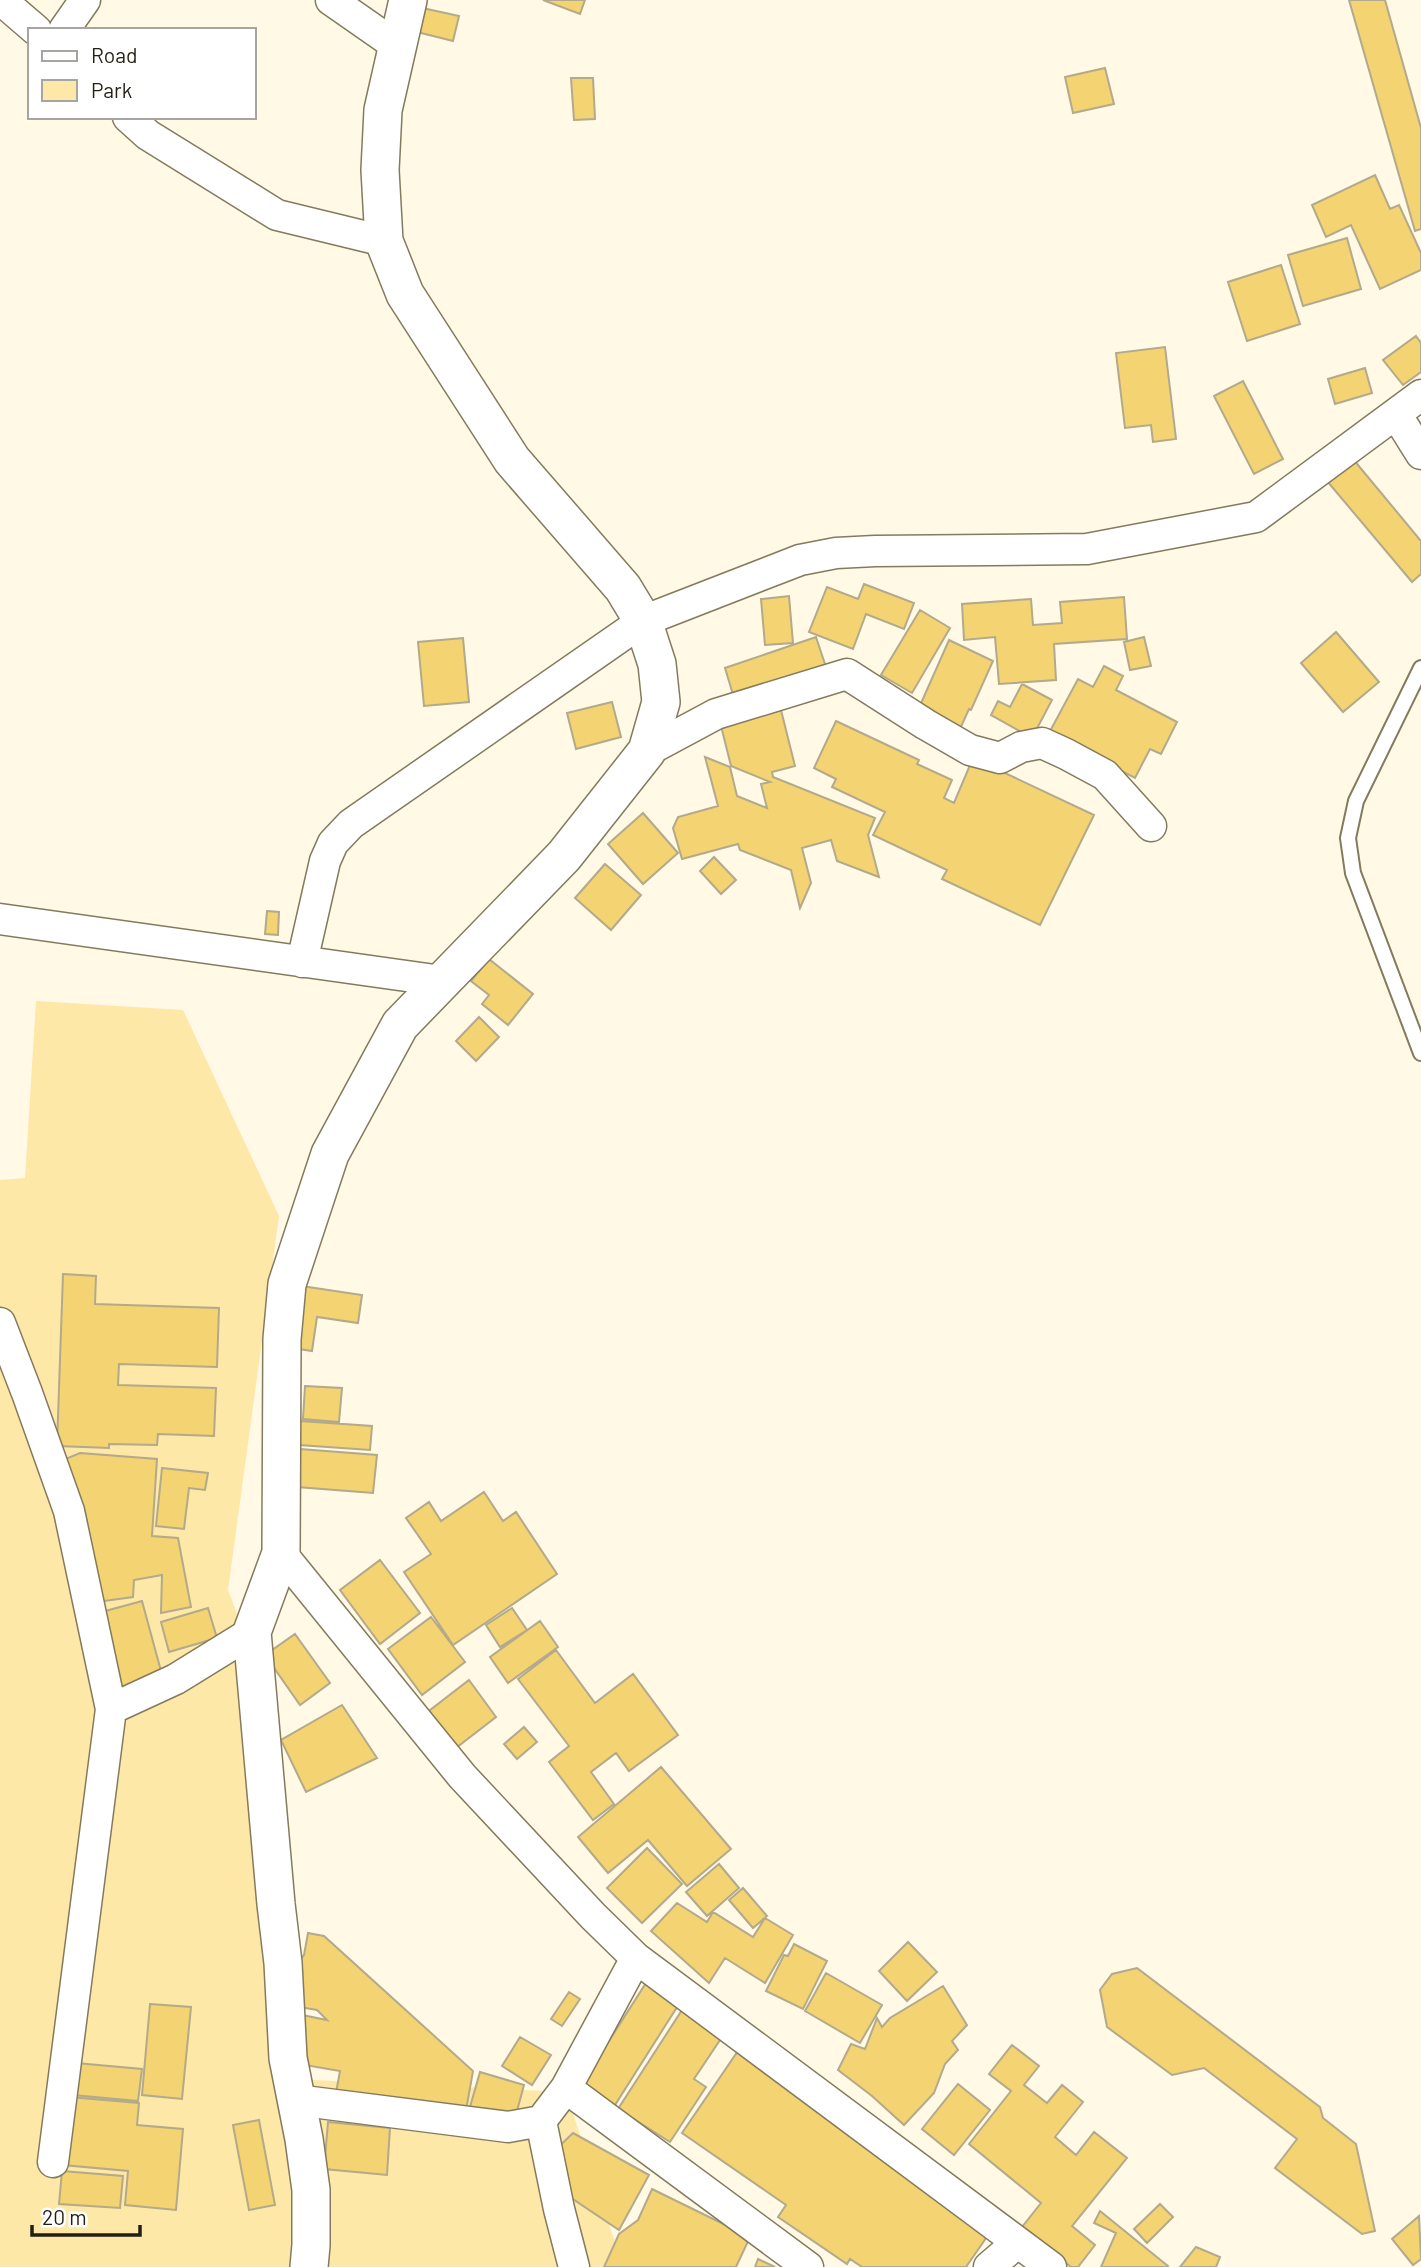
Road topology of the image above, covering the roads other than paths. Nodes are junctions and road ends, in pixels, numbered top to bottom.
1 (1, 0) edge
2 (85, 0) edge
3 (331, 0) edge
4 (408, 0) edge
5 (34, 28) edge
6 (65, 28) edge
7 (397, 46) junction
8 (130, 119) edge
9 (384, 241) junction
10 (1421, 395) edge
11 (1396, 414) junction
12 (1421, 454) edge
13 (643, 621) junction
14 (1421, 668) edge
15 (647, 751) junction
16 (1151, 826) dead end
17 (0, 919) edge
18 (302, 962) junction
19 (442, 981) junction
20 (1421, 1054) edge
21 (0, 1323) edge
22 (281, 1553) junction
23 (252, 1632) junction
24 (111, 1709) junction
25 (636, 1958) junction
26 (566, 2088) junction
27 (296, 2100) junction
28 (541, 2121) junction
29 (53, 2162) dead end
30 (1017, 2243) junction
31 (309, 2267) edge
32 (574, 2267) edge
33 (808, 2267) edge
34 (989, 2267) edge
35 (1051, 2267) edge

1 - 5 street
2 - 6 street
3 - 7 street
4 - 7 street
7 - 9 street
8 - 9 street
9 - 13 street
10 - 11 street
11 - 12 street
11 - 13 street
13 - 15 street
13 - 18 street
14 - 20 lane
15 - 16 street
15 - 19 street
17 - 18 street
18 - 19 street
19 - 22 street
21 - 24 street
22 - 23 street
22 - 25 street
23 - 24 street
23 - 27 street
24 - 29 street
25 - 26 street
25 - 30 street
26 - 28 street
26 - 33 street
27 - 28 street
27 - 31 street
28 - 32 street
30 - 34 street
30 - 35 street

